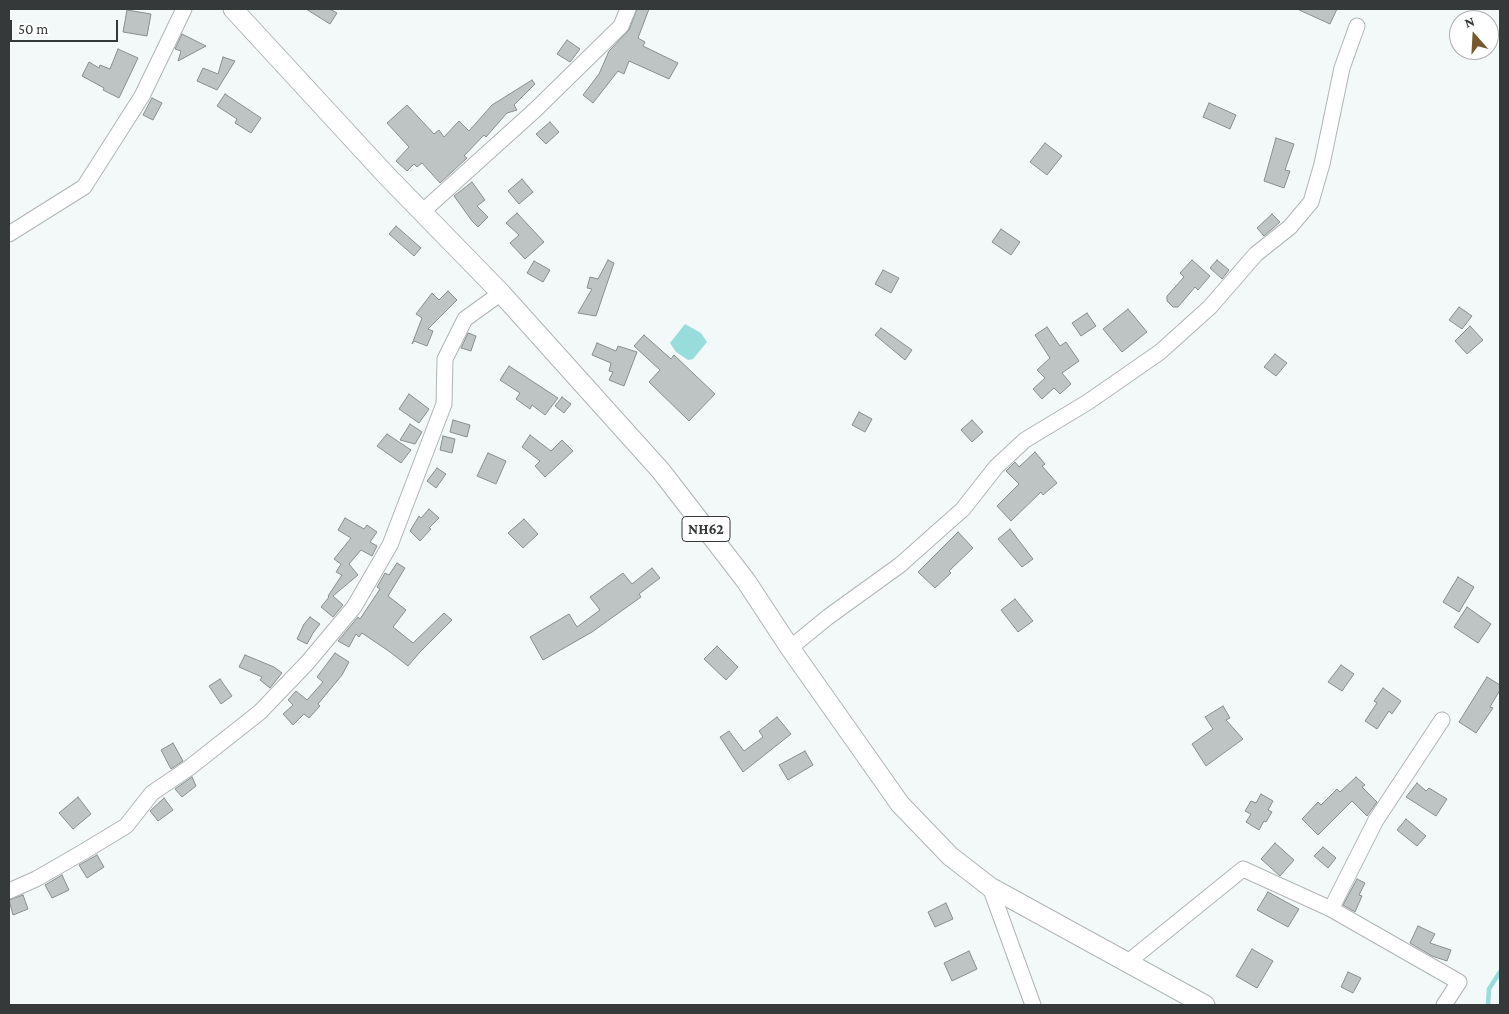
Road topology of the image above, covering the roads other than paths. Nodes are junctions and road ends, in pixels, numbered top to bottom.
1 (184, 9) edge
2 (233, 9) edge
3 (628, 9) edge
4 (1357, 26) dead end
5 (422, 212) junction
6 (9, 234) edge
7 (502, 293) junction
8 (790, 648) junction
9 (1442, 720) dead end
10 (990, 887) junction
11 (9, 891) edge
12 (1331, 909) junction
13 (1128, 962) junction
14 (1033, 1005) edge
15 (1205, 1005) edge
16 (1444, 1005) edge

1 - 6 street
2 - 5 main road, NH62
3 - 5 street
4 - 8 street
5 - 7 main road, NH62
7 - 8 main road, NH62
7 - 11 street
8 - 10 main road, NH62
9 - 12 street
10 - 13 main road, NH62
10 - 14 street
12 - 13 street
12 - 16 street
13 - 15 main road, NH62

